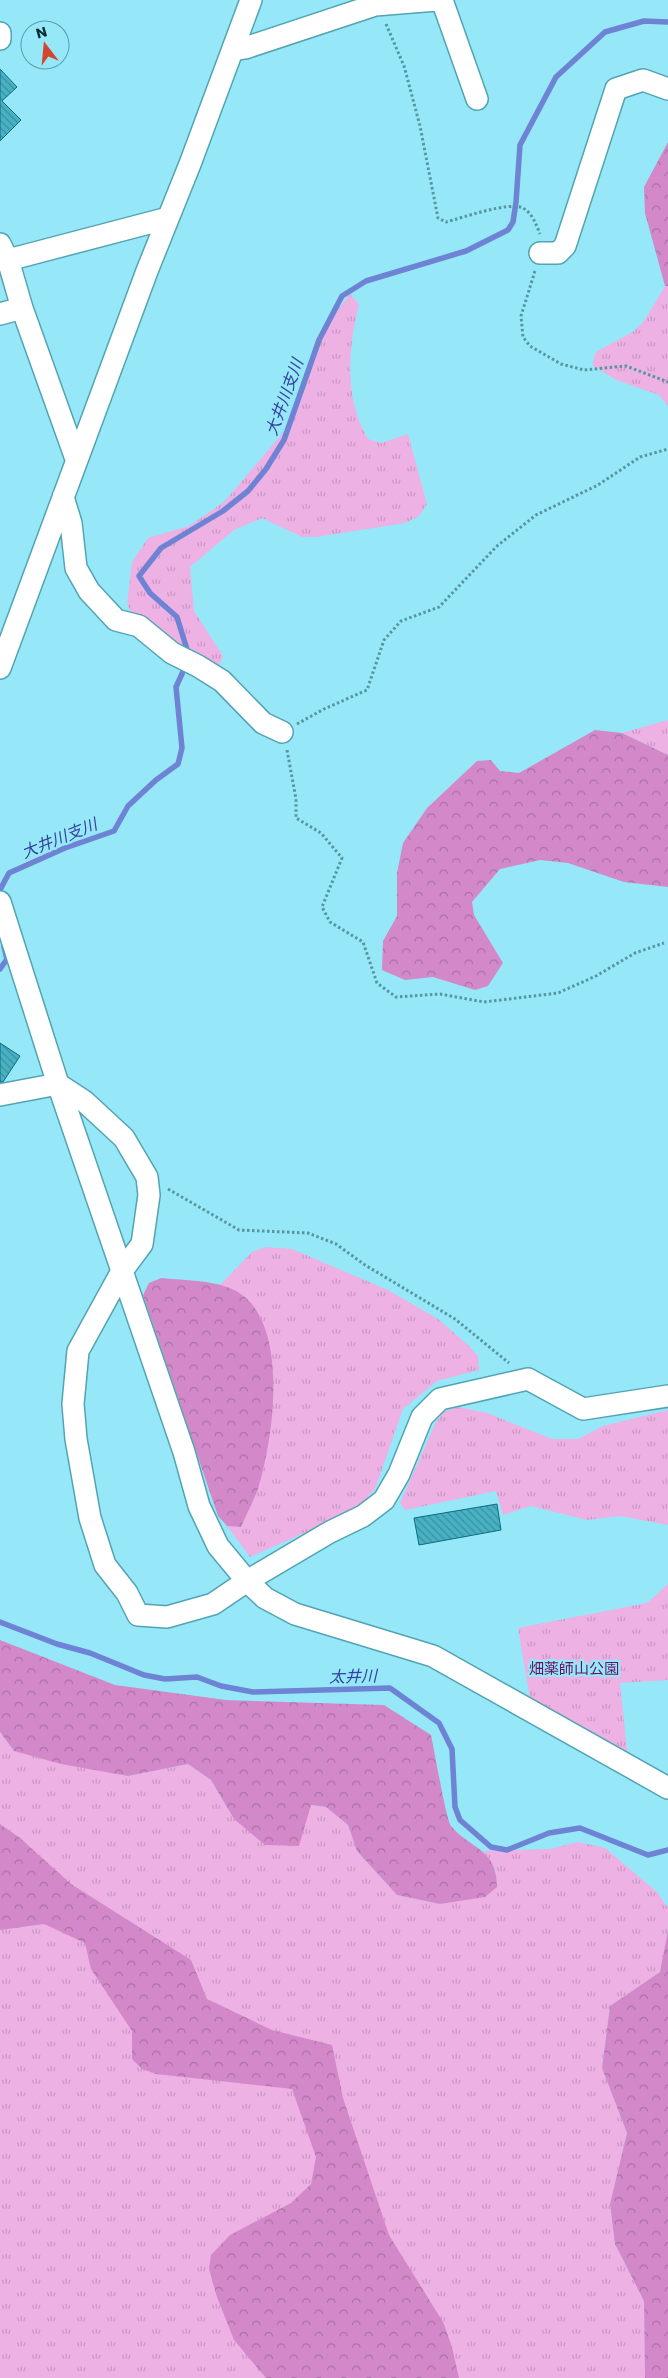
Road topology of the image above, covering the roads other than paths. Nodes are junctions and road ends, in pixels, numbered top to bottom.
1 (251, 0) edge
2 (437, 0) edge
3 (442, 0) edge
4 (374, 2) edge
5 (0, 33) edge
6 (0, 39) edge
7 (233, 50) junction
8 (668, 89) edge
9 (477, 99) dead end
10 (168, 218) junction
11 (4, 252) edge
12 (540, 253) road end
13 (22, 308) junction
14 (0, 314) edge
15 (76, 459) junction
16 (62, 497) junction
17 (0, 668) edge
18 (282, 732) road end
19 (0, 902) edge
20 (58, 1084) junction
21 (0, 1095) edge
22 (122, 1271) junction
23 (668, 1396) edge
24 (246, 1581) junction
25 (668, 1788) edge

1 - 7 street
2 - 4 street
3 - 9 street
4 - 7 street
5 - 6 street
7 - 10 street
8 - 12 street
10 - 11 street
10 - 15 street
11 - 13 street
13 - 14 street
13 - 15 street
15 - 16 street
16 - 17 street
16 - 18 street
19 - 20 street
20 - 21 street
20 - 22 street
20 - 22 street
22 - 24 street
22 - 24 street
23 - 24 street
24 - 25 street

